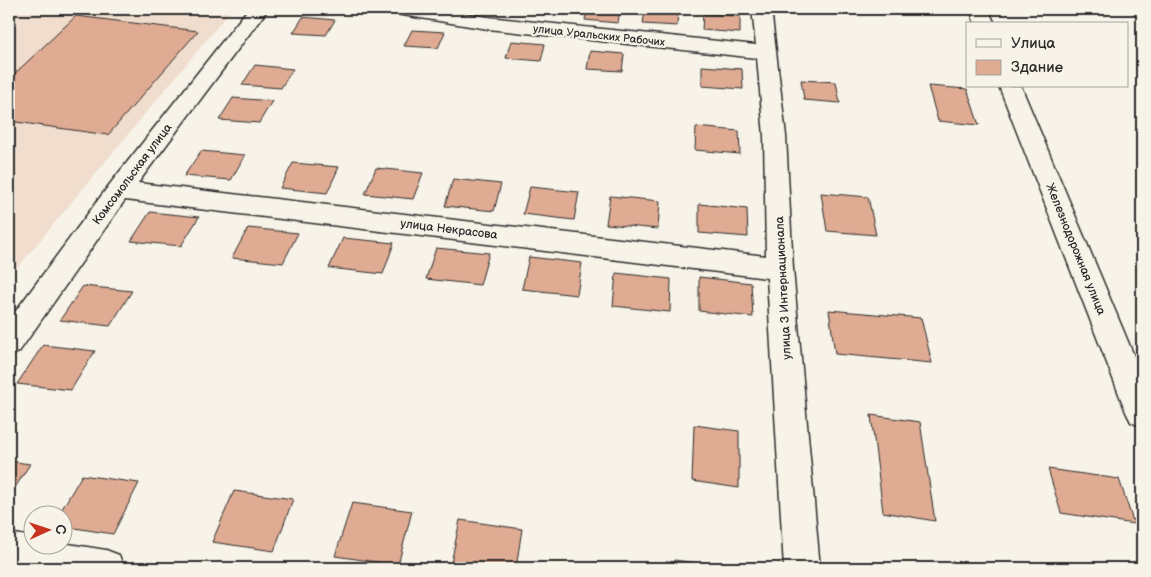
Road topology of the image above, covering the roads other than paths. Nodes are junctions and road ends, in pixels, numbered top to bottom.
1 (258, 9) edge
2 (402, 9) edge
3 (762, 9) edge
4 (979, 9) edge
5 (984, 22) edge
6 (767, 53) junction
7 (1011, 88) edge
8 (119, 190) junction
9 (780, 269) junction
10 (9, 343) edge
11 (1142, 412) edge
12 (9, 551) edge
13 (106, 568) edge
14 (802, 568) edge

1 - 8 street, Комсомольская улица
2 - 6 street, улица Уральских Рабочих
3 - 6 street, улица 3 Интернационала
4 - 5 street
6 - 9 street, улица 3 Интернационала
7 - 11 street, Железнодорожная улица
8 - 9 street, улица Некрасова
8 - 10 street, Комсомольская улица
9 - 14 street, улица 3 Интернационала
12 - 13 street

